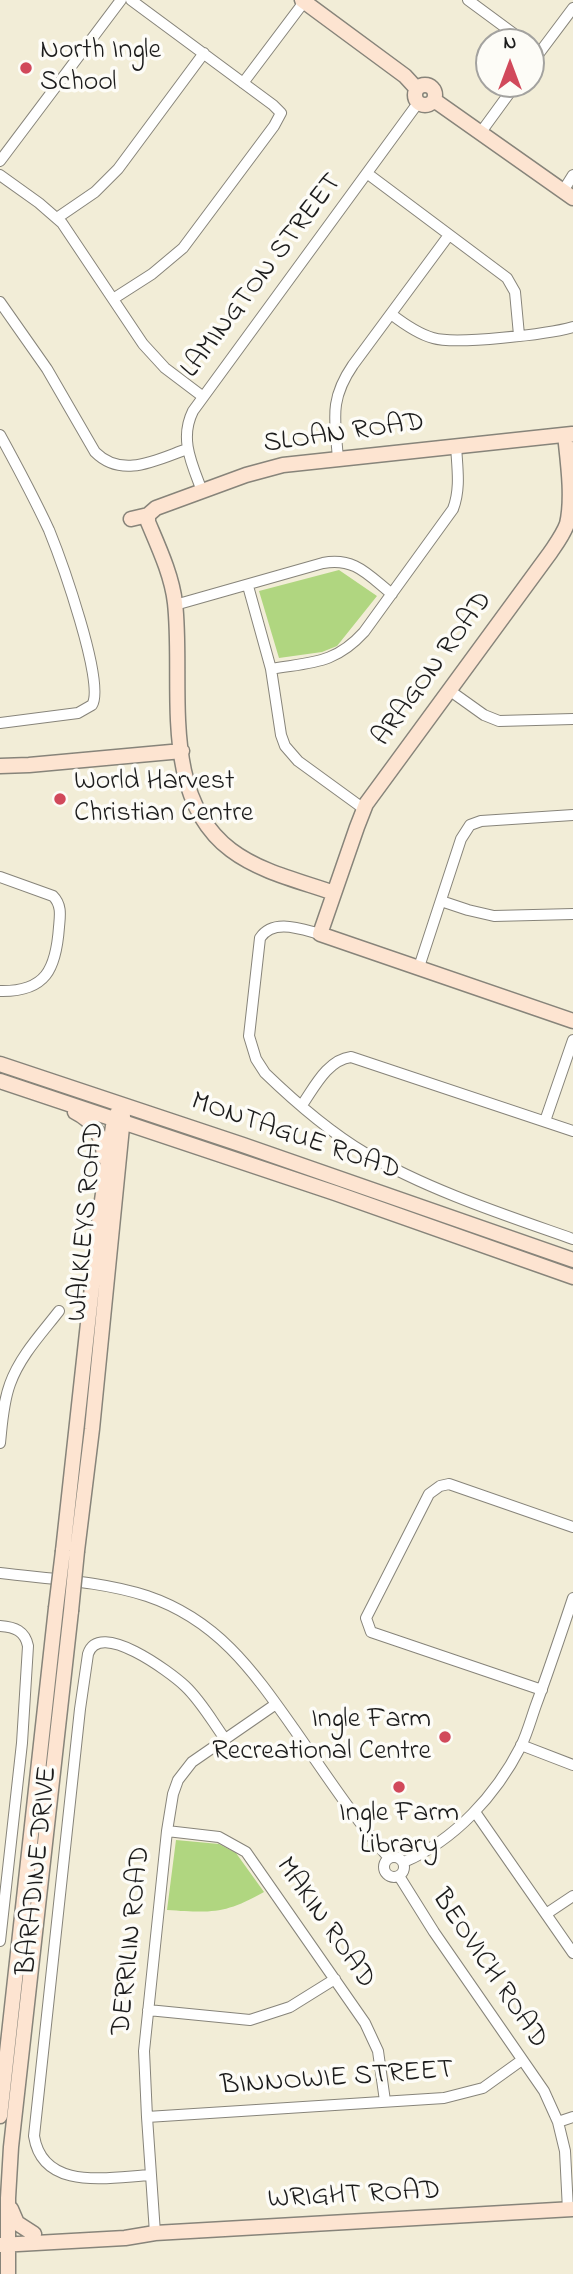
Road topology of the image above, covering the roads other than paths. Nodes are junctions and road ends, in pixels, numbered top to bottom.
1 (121, 0) edge
2 (131, 0) edge
3 (468, 0) edge
4 (303, 1) edge
5 (573, 8) edge
6 (506, 28) edge
7 (545, 39) edge
8 (204, 53) junction
9 (243, 83) junction
10 (417, 96) junction
11 (506, 98) edge
12 (481, 132) junction
13 (0, 161) edge
14 (368, 174) junction
15 (0, 175) edge
16 (573, 175) edge
17 (568, 195) edge
18 (57, 218) junction
19 (449, 235) junction
20 (113, 299) junction
21 (0, 302) edge
22 (391, 314) junction
23 (573, 327) edge
24 (519, 335) junction
25 (202, 396) junction
26 (569, 434) edge
27 (0, 435) edge
28 (456, 445) junction
29 (187, 449) junction
30 (10, 454) junction
31 (338, 459) junction
32 (0, 460) edge
33 (202, 491) junction
34 (148, 515) junction
35 (131, 519) dead end
36 (571, 520) edge
37 (248, 586) junction
38 (392, 594) junction
39 (175, 605) junction
40 (271, 669) junction
41 (449, 690) junction
42 (573, 719) edge
43 (0, 723) edge
44 (181, 751) junction
45 (0, 766) edge
46 (364, 809) junction
47 (573, 815) edge
48 (0, 877) edge
49 (334, 893) junction
50 (441, 901) junction
51 (573, 914) edge
52 (320, 934) junction
53 (419, 967) junction
54 (0, 992) edge
55 (573, 1021) edge
56 (573, 1040) edge
57 (0, 1064) edge
58 (0, 1081) edge
59 (55, 1100) junction
60 (122, 1105) junction
61 (302, 1105) junction
62 (119, 1121) junction
63 (545, 1121) junction
64 (573, 1132) edge
65 (181, 1142) junction
66 (120, 1159) junction
67 (105, 1183) junction
68 (573, 1239) edge
69 (573, 1261) edge
70 (573, 1277) edge
71 (60, 1311) dead end
72 (0, 1443) edge
73 (573, 1527) edge
74 (70, 1551) junction
75 (0, 1573) edge
76 (573, 1598) edge
77 (64, 1609) junction
78 (0, 1626) edge
79 (542, 1690) junction
80 (276, 1704) junction
81 (225, 1738) junction
82 (521, 1745) junction
83 (573, 1765) edge
84 (475, 1812) junction
85 (167, 1831) junction
86 (389, 1858) junction
87 (404, 1862) junction
88 (399, 1876) junction
89 (3, 1891) edge
90 (573, 1896) edge
91 (546, 1914) junction
92 (0, 1941) edge
93 (573, 1953) edge
94 (335, 1979) junction
95 (148, 2010) junction
96 (522, 2060) junction
97 (385, 2101) junction
98 (0, 2116) edge
99 (147, 2117) junction
100 (573, 2117) edge
101 (558, 2122) junction
102 (150, 2175) junction
103 (8, 2198) junction
104 (570, 2210) edge
105 (155, 2233) junction
106 (32, 2239) junction
107 (4, 2241) edge
108 (8, 2271) edge

1 - 13 street
2 - 8 street
3 - 6 street
4 - 9 street
4 - 10 main road
5 - 7 street
8 - 9 street
8 - 18 street
9 - 20 street
10 - 12 main road
10 - 14 street, LAMINGTON STREET
11 - 12 street
12 - 17 main road
14 - 19 street
14 - 25 street, LAMINGTON STREET
15 - 18 street
16 - 17 street
18 - 20 street
19 - 22 street
19 - 24 street
20 - 25 street
21 - 29 street
22 - 24 street
22 - 31 street
23 - 24 street
25 - 29 street, LAMINGTON STREET
26 - 28 main road, SLOAN ROAD
26 - 36 main road, ARAGON ROAD
27 - 30 street
28 - 31 main road, SLOAN ROAD
28 - 38 street
29 - 33 street, LAMINGTON STREET
30 - 32 street
30 - 43 street
31 - 33 main road, SLOAN ROAD
33 - 34 main road, SLOAN ROAD
34 - 35 main road, SLOAN ROAD
34 - 39 main road
36 - 41 main road, ARAGON ROAD
37 - 38 street
37 - 39 street
37 - 40 street
38 - 40 street
39 - 44 main road
40 - 46 street
41 - 42 street
41 - 46 main road, ARAGON ROAD
44 - 45 main road
44 - 49 main road
46 - 49 main road, ARAGON ROAD
47 - 50 street
48 - 54 street
49 - 52 main road, ARAGON ROAD
50 - 51 street
50 - 53 street
52 - 53 main road
52 - 61 street
53 - 55 main road
56 - 63 street
57 - 60 main road, MONTAGUE ROAD
58 - 59 main road, MONTAGUE ROAD
59 - 62 main road, MONTAGUE ROAD
59 - 67 main road
60 - 62 main road, WALKLEYS ROAD
60 - 69 main road, MONTAGUE ROAD
61 - 63 street
61 - 68 street
62 - 65 main road, MONTAGUE ROAD
62 - 66 main road, WALKLEYS ROAD
62 - 67 main road, WALKLEYS ROAD
63 - 64 street
65 - 66 main road
65 - 70 main road, MONTAGUE ROAD
66 - 74 main road, WALKLEYS ROAD
67 - 74 main road, WALKLEYS ROAD
71 - 72 street
73 - 79 street
74 - 77 main road, WALKLEYS ROAD, bridge
75 - 80 street
76 - 79 street
77 - 98 main road, WALKLEYS ROAD
77 - 103 main road, WALKLEYS ROAD
78 - 89 street
79 - 82 street
80 - 81 street, DERRILIN ROAD
80 - 86 street
81 - 85 street, DERRILIN ROAD
81 - 102 street, BARADINE DRIVE
82 - 83 street
82 - 84 street
84 - 87 street
84 - 91 street
85 - 94 street, MAKIN ROAD
85 - 95 street, DERRILIN ROAD
86 - 87 street
86 - 88 street
87 - 88 street
88 - 96 street, BEOVICH ROAD
89 - 92 street
90 - 91 street
91 - 93 street
94 - 95 street
94 - 97 street, MAKIN ROAD
95 - 99 street, DERRILIN ROAD
96 - 97 street, BINNOWIE STREET
96 - 101 street, BEOVICH ROAD
97 - 99 street, BINNOWIE STREET
99 - 102 street, DERRILIN ROAD
100 - 101 street
101 - 104 street, BEOVICH ROAD
102 - 105 street, DERRILIN ROAD
103 - 106 main road
103 - 107 main road, WALKLEYS ROAD
104 - 105 main road, WRIGHT ROAD
105 - 106 main road, WRIGHT ROAD
106 - 107 main road, WRIGHT ROAD
106 - 108 main road
107 - 108 main road, WALKLEYS ROAD

